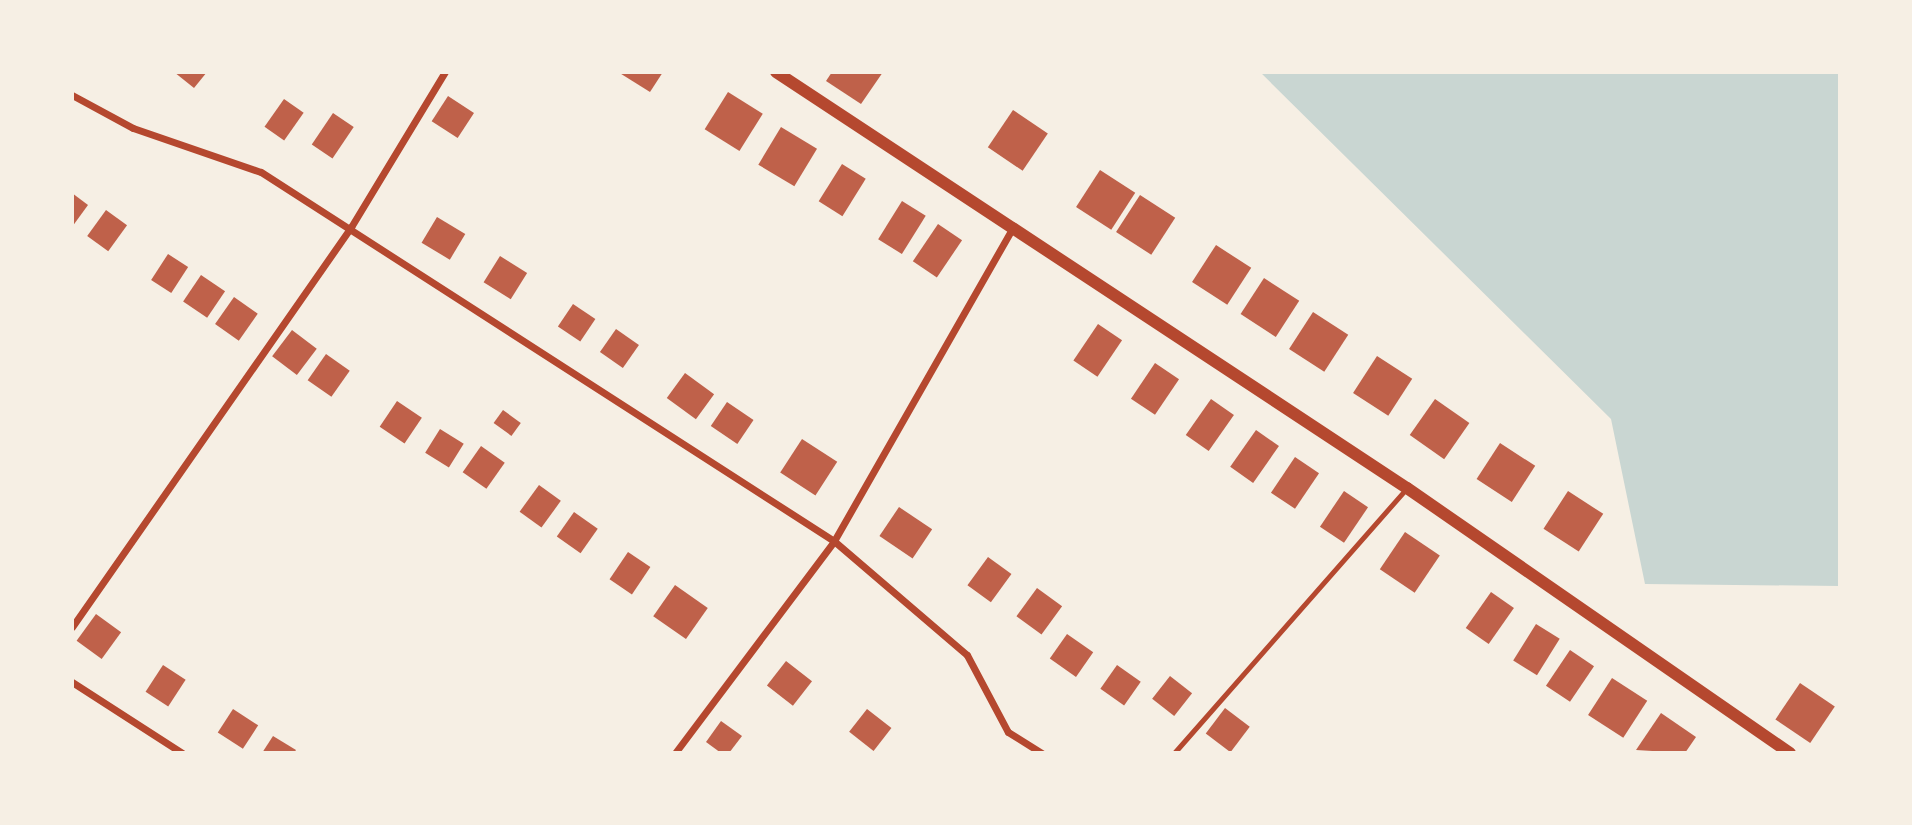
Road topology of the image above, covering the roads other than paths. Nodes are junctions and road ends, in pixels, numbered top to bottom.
1 (446, 72) edge
2 (776, 72) edge
3 (72, 95) edge
4 (1014, 225) junction
5 (351, 227) junction
6 (1407, 488) junction
7 (834, 541) junction
8 (72, 627) edge
9 (72, 682) edge
10 (182, 753) edge
11 (675, 753) edge
12 (1042, 753) edge
13 (1174, 753) edge
14 (1790, 753) edge

1 - 5 street
2 - 4 street
3 - 5 street
4 - 6 street
4 - 7 street
5 - 7 street
5 - 8 street
6 - 13 lane
6 - 14 street
7 - 11 street
7 - 12 street
9 - 10 street

